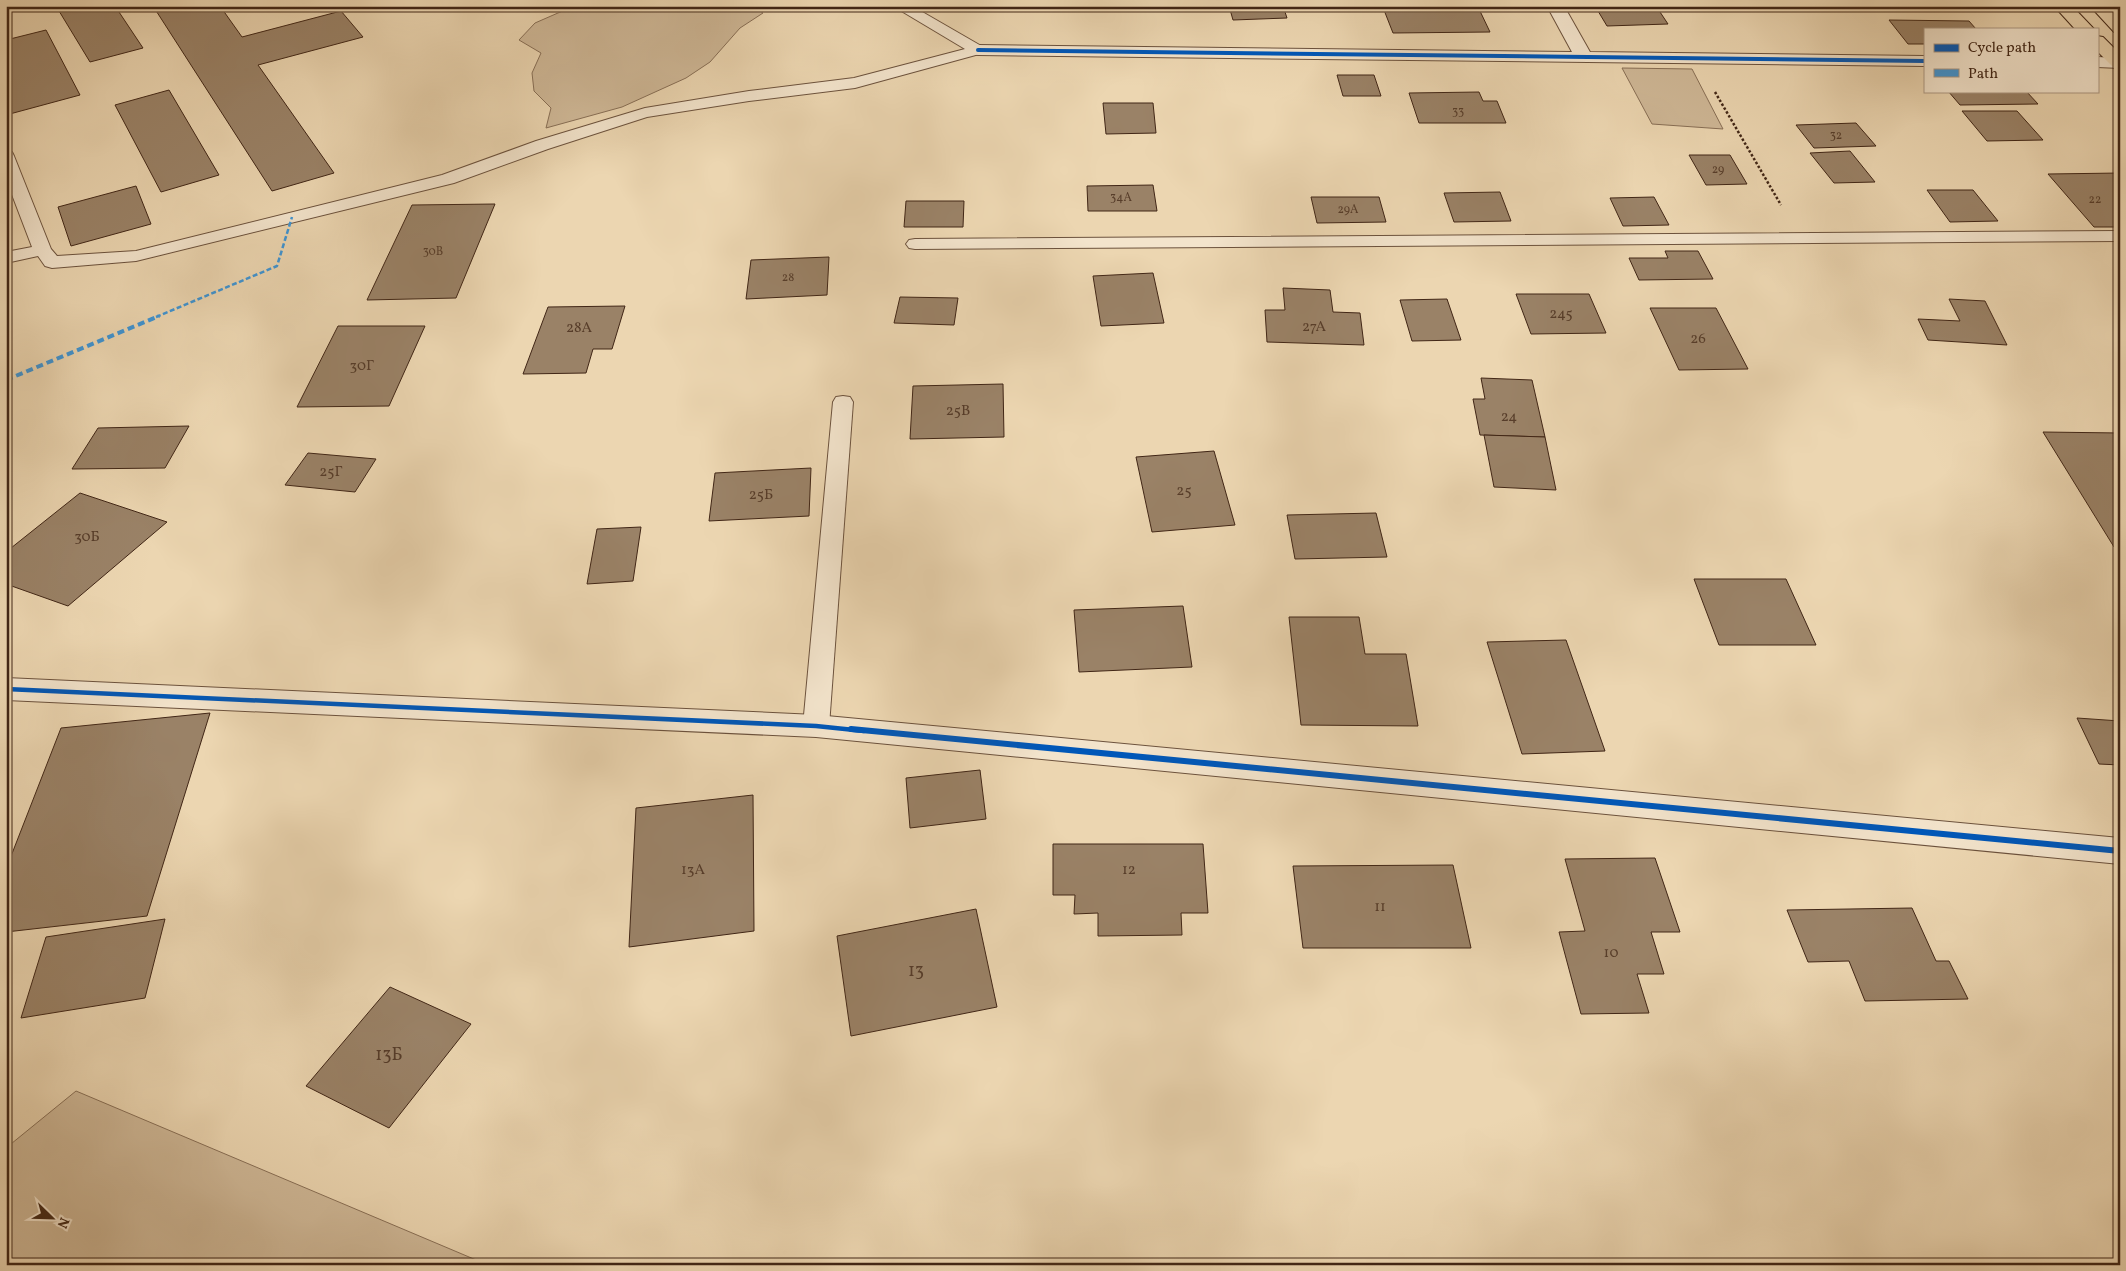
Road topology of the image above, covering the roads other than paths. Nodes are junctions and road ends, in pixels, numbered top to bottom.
1 (900, 6) edge
2 (1555, 6) edge
3 (2062, 6) edge
4 (2098, 6) edge
5 (928, 12) edge
6 (2084, 28) edge
7 (2120, 28) edge
8 (2098, 42) edge
9 (978, 50) junction
10 (1585, 58) junction
11 (1924, 61) edge
12 (2098, 62) edge
13 (2119, 64) edge
14 (6, 156) edge
15 (2120, 236) edge
16 (915, 244) dead end
17 (42, 250) junction
18 (6, 258) edge
19 (843, 402) dead end
20 (6, 689) edge
21 (816, 726) junction
22 (2120, 851) edge

1 - 5 lane
2 - 10 street
3 - 6 main road
4 - 7 main road
5 - 9 lane
8 - 13 main road
9 - 10 street
9 - 17 lane
10 - 11 street
12 - 13 street
14 - 17 lane
15 - 16 lane
17 - 18 lane
19 - 21 lane
20 - 21 street
21 - 22 street

